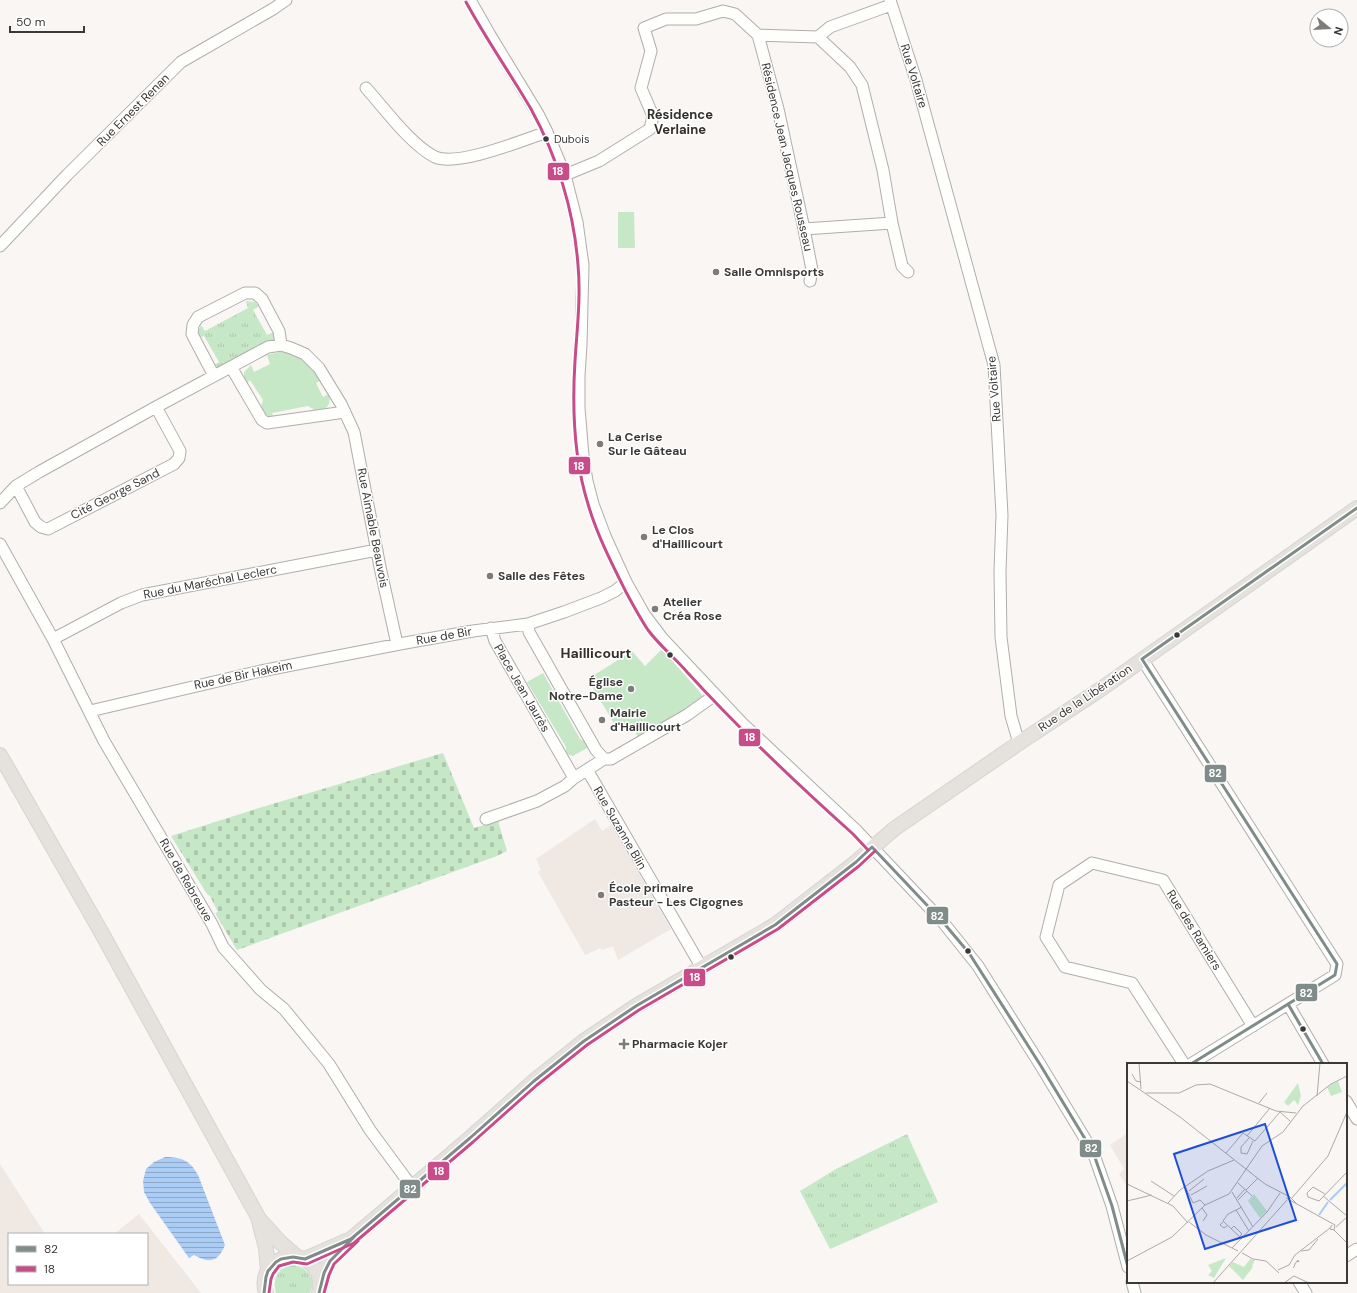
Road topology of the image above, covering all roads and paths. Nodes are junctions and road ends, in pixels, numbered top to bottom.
1 (286, 0) edge
2 (470, 0) edge
3 (890, 2) edge
4 (758, 34) junction
5 (818, 37) junction
6 (366, 88) dead end
7 (547, 132) junction
8 (565, 175) junction
9 (892, 223) junction
10 (804, 229) junction
11 (0, 246) edge
12 (908, 272) dead end
13 (810, 281) dead end
14 (281, 345) junction
15 (231, 367) junction
16 (214, 376) junction
17 (156, 407) junction
18 (345, 412) junction
19 (16, 486) junction
20 (0, 503) edge
21 (1357, 508) edge
22 (0, 544) edge
23 (377, 550) junction
24 (626, 582) junction
25 (528, 624) junction
26 (491, 628) junction
27 (53, 639) junction
28 (397, 644) junction
29 (1142, 660) junction
30 (715, 695) junction
31 (90, 711) junction
32 (1019, 743) junction
33 (0, 754) edge
34 (604, 759) junction
35 (588, 769) junction
36 (574, 778) junction
37 (486, 820) dead end
38 (872, 847) junction
39 (702, 968) junction
40 (1288, 1004) junction
41 (1253, 1026) junction
42 (1183, 1063) edge
43 (1193, 1063) edge
44 (1322, 1063) edge
45 (1347, 1103) edge
46 (1357, 1119) edge
47 (412, 1187) junction
48 (258, 1218) junction
49 (351, 1239) junction
50 (1357, 1250) edge
51 (1347, 1255) edge
52 (301, 1258) junction
53 (1127, 1263) edge
54 (268, 1270) junction
55 (1132, 1283) edge
56 (320, 1289) edge
57 (265, 1292) edge
58 (1135, 1293) edge

1 - 11 street, Rue Ernest Renan
2 - 7 street
3 - 5 street
3 - 32 street, Rue Voltaire
4 - 5 street
4 - 8 street
4 - 10 street, Résidence Jean Jacques Rousseau
5 - 9 street
6 - 7 street
7 - 8 street
8 - 24 street
9 - 10 street
9 - 12 street
10 - 13 street, Résidence Jean Jacques Rousseau
14 - 15 street
14 - 16 street
14 - 18 street
15 - 16 street
15 - 18 street
16 - 17 street
17 - 19 street
17 - 19 street, Cité George Sand
18 - 23 street, Rue Aimable Beauvois
19 - 20 street
21 - 29 main road, Rue de la Libération
22 - 27 street, Rue de Rebreuve
23 - 27 street, Rue du Maréchal Leclerc
23 - 28 street, Rue Aimable Beauvois
24 - 25 street, Place Jean Jaurès
24 - 30 street
25 - 26 street, Place Jean Jaurès
25 - 34 street
26 - 28 street, Rue de Bir
26 - 36 street, Place Jean Jaurès
27 - 31 street, Rue de Rebreuve
28 - 31 street, Rue de Bir Hakeim
29 - 32 main road, Rue de la Libération
29 - 40 street
30 - 34 street
30 - 38 street
31 - 47 street, Rue de Rebreuve
32 - 38 main road, Rue de la Libération
33 - 48 main road
34 - 35 street
35 - 36 street
35 - 39 street, Rue Suzanne Blin
36 - 37 street
38 - 39 main road, Rue de la Libération
38 - 53 street
39 - 47 main road, Rue de la Libération
40 - 41 street
40 - 44 street
41 - 42 street, Rue des Ramiers
41 - 43 street
45 - 46 street
47 - 49 main road, Rue de la Libération
48 - 52 main road
48 - 54 main road
49 - 52 main road
49 - 56 main road
50 - 51 street
52 - 54 main road
52 - 56 main road
54 - 57 main road
55 - 58 street

